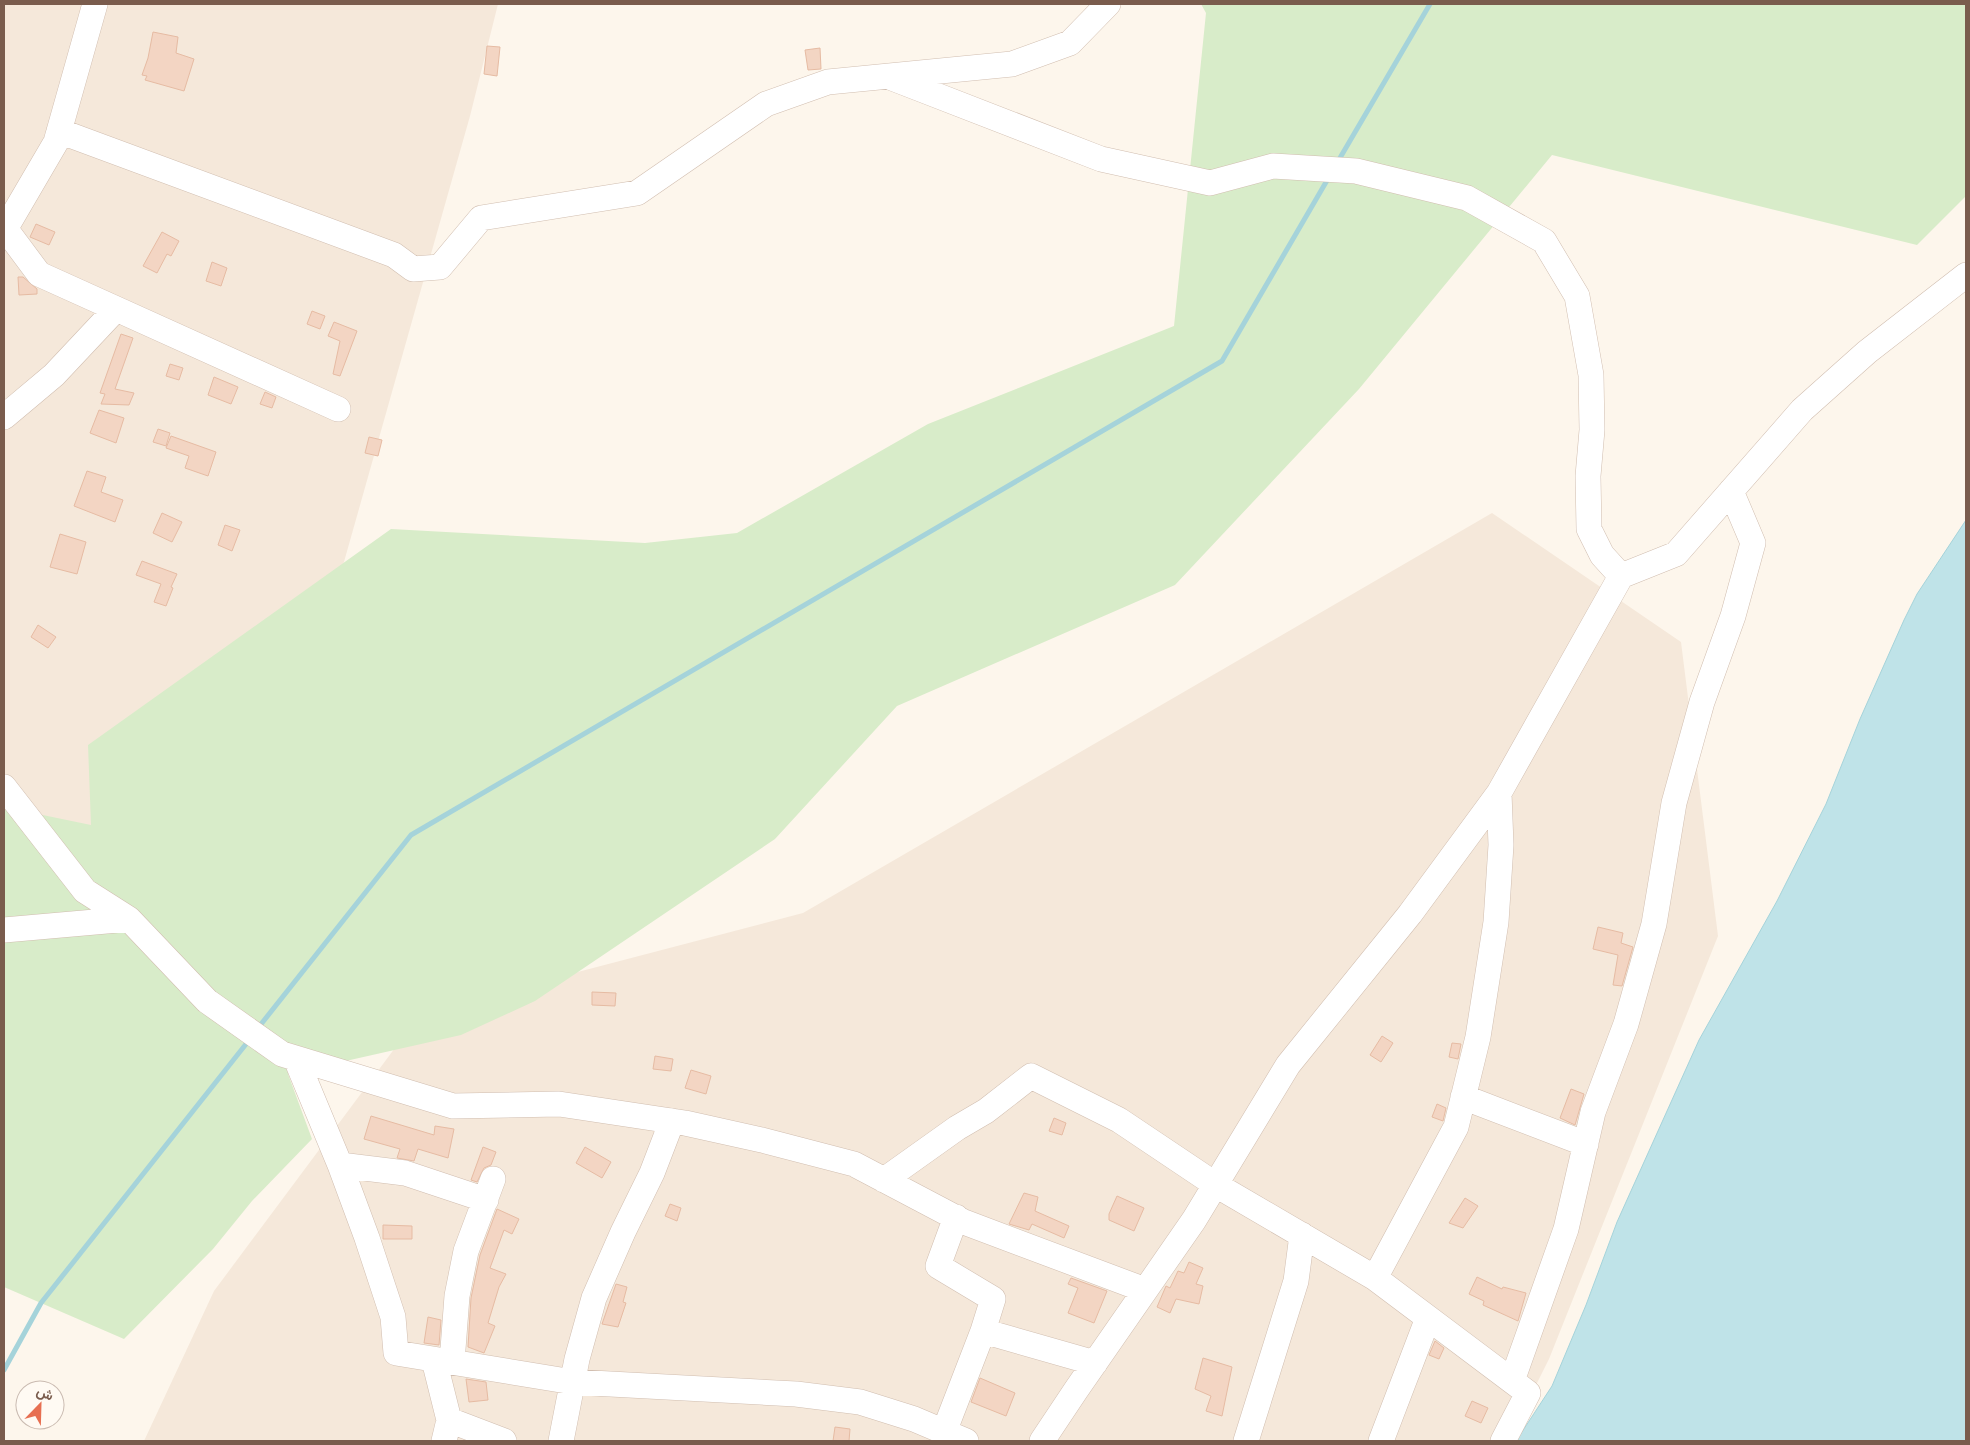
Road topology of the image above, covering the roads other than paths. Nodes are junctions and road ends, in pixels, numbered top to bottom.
1 (95, 4) edge
2 (1108, 4) edge
3 (887, 76) junction
4 (59, 130) junction
5 (4, 229) edge
6 (1966, 275) edge
7 (116, 309) junction
8 (338, 409) dead end
9 (4, 417) edge
10 (1730, 491) junction
11 (1621, 576) junction
12 (4, 787) edge
13 (1500, 793) junction
14 (129, 919) junction
15 (4, 930) edge
16 (296, 1059) junction
17 (1463, 1097) junction
18 (672, 1121) junction
19 (1586, 1144) junction
20 (340, 1165) junction
21 (884, 1180) junction
22 (1216, 1185) junction
23 (956, 1217) junction
24 (1302, 1235) junction
25 (1376, 1278) junction
26 (1145, 1290) junction
27 (1428, 1318) junction
28 (983, 1331) junction
29 (443, 1361) junction
30 (1095, 1362) junction
31 (1512, 1381) junction
32 (573, 1382) junction
33 (446, 1431) edge
34 (955, 1436) edge
35 (504, 1441) edge
36 (561, 1441) edge
37 (1042, 1441) edge
38 (1246, 1441) edge
39 (1381, 1441) edge
40 (1504, 1441) edge

1 - 4 street
2 - 3 street
3 - 4 street
3 - 11 street
4 - 5 street
5 - 7 street
6 - 10 street
7 - 8 street
7 - 9 street
10 - 11 street
10 - 19 street
11 - 13 street
12 - 14 street
13 - 17 street
13 - 22 street
14 - 15 street
14 - 16 street
16 - 18 street
16 - 20 street
17 - 19 street
17 - 25 street
18 - 21 street
18 - 32 street
19 - 31 street
20 - 29 street
20 - 29 street
21 - 22 street
21 - 23 street
22 - 24 street
22 - 26 street
23 - 26 street
23 - 28 street
24 - 25 street
24 - 38 street
25 - 27 street
26 - 30 street
27 - 31 street
27 - 39 street
28 - 30 street
28 - 34 street
29 - 32 street
29 - 33 street
30 - 37 street
31 - 40 street
32 - 34 street
32 - 36 street
33 - 35 street

